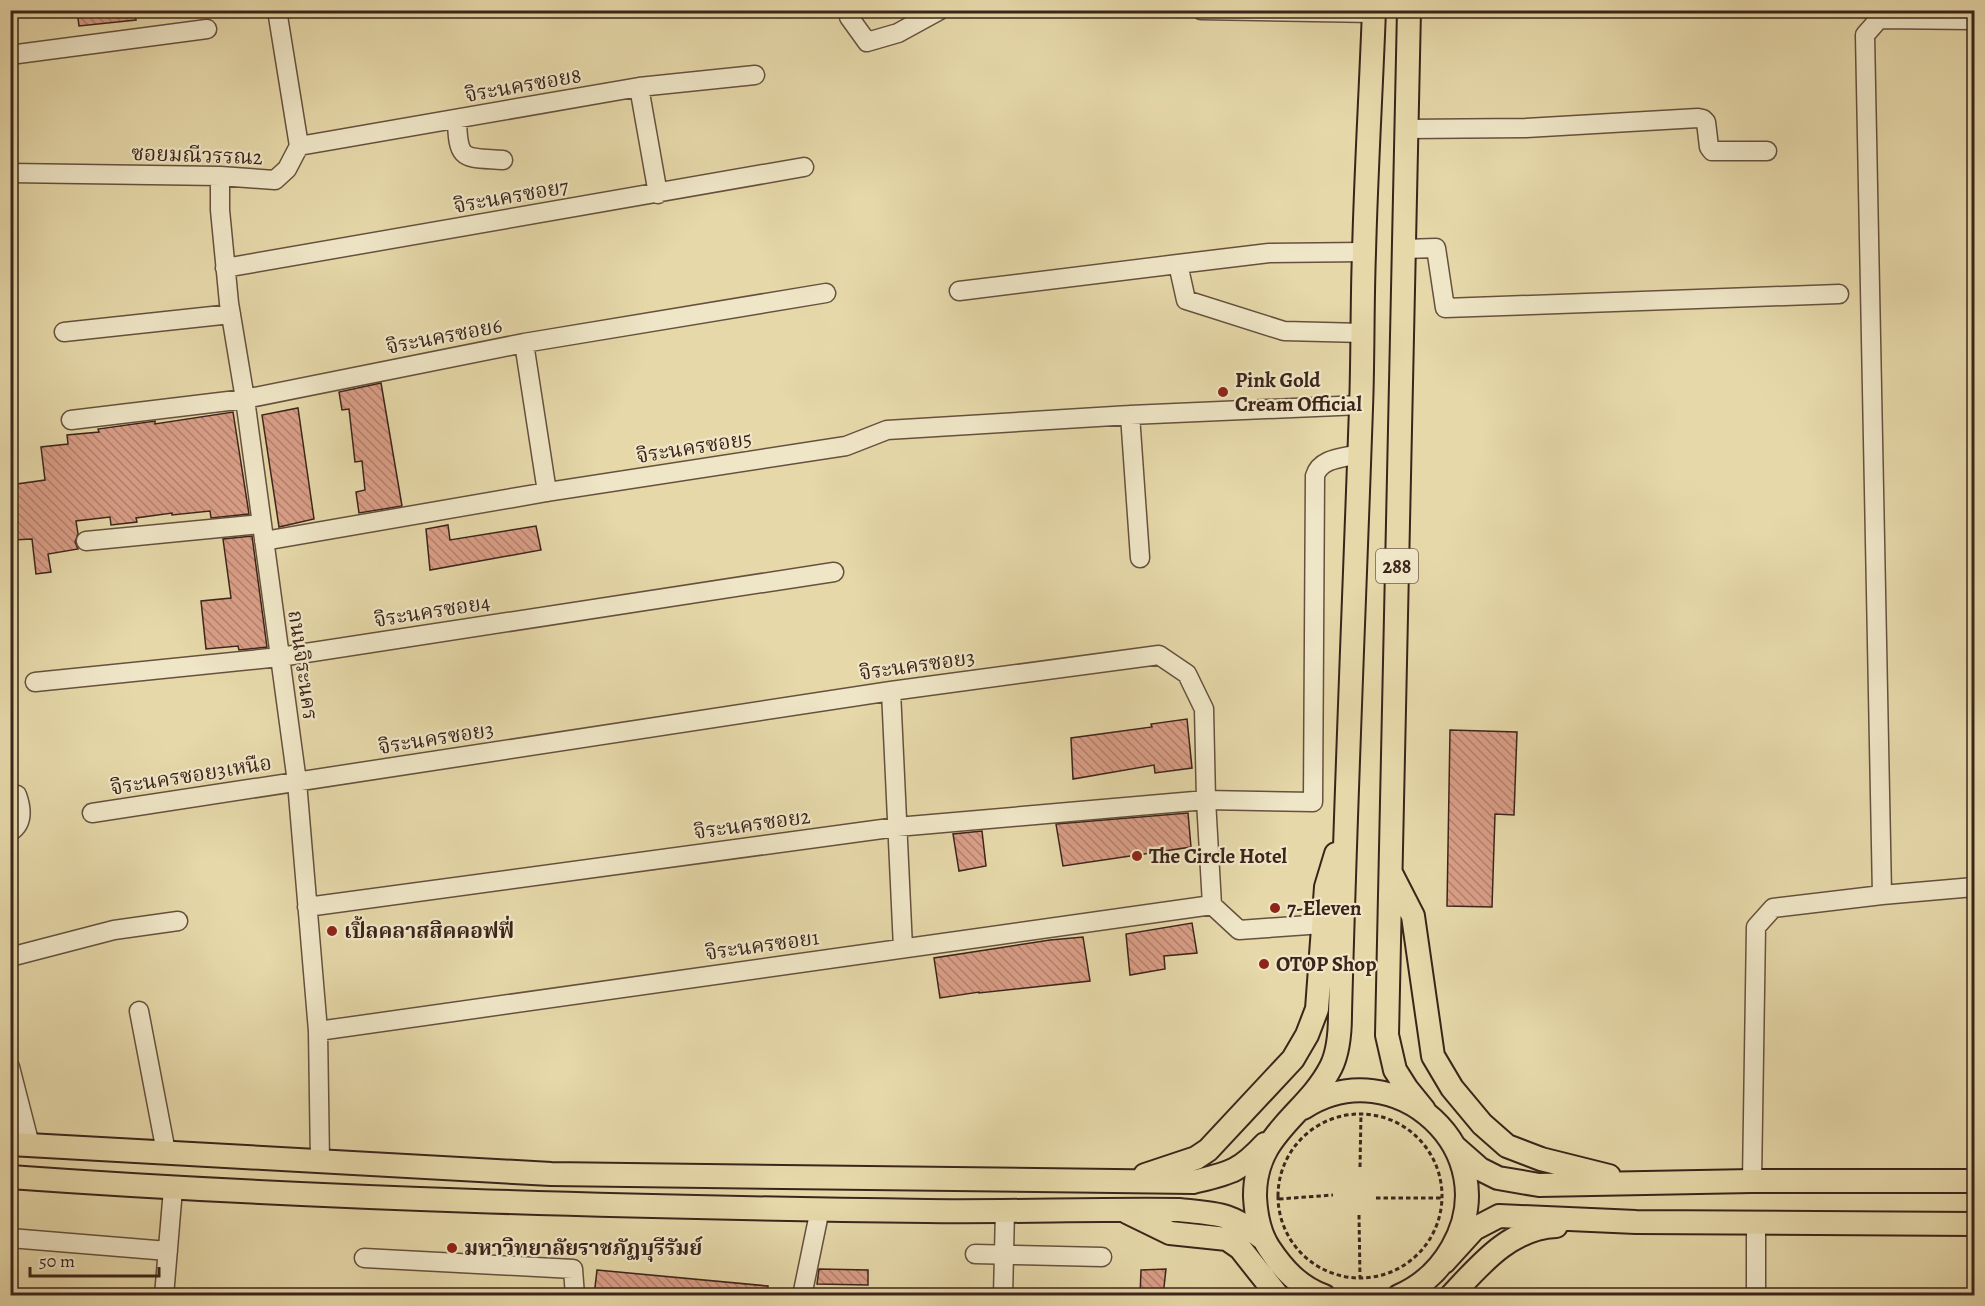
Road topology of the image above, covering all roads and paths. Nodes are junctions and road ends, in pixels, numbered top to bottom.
1 (278, 10) edge
2 (849, 10) edge
3 (940, 10) edge
4 (1201, 10) edge
5 (1409, 10) edge
6 (1374, 12) edge
7 (1974, 20) edge
8 (207, 29) dead end
9 (10, 55) edge
10 (755, 75) dead end
11 (639, 87) junction
12 (458, 119) junction
13 (1406, 129) junction
14 (299, 146) junction
15 (1767, 152) dead end
16 (503, 160) dead end
17 (804, 167) dead end
18 (10, 173) edge
19 (220, 176) junction
20 (658, 194) junction
21 (1404, 249) junction
22 (1364, 252) junction
23 (1178, 264) junction
24 (225, 268) junction
25 (959, 291) dead end
26 (826, 293) dead end
27 (1839, 294) dead end
28 (231, 314) junction
29 (64, 332) dead end
30 (1363, 333) junction
31 (524, 343) junction
32 (245, 399) junction
33 (1361, 405) junction
34 (1130, 415) junction
35 (71, 420) dead end
36 (1359, 454) junction
37 (547, 492) junction
38 (263, 532) junction
39 (86, 541) dead end
40 (1140, 558) dead end
41 (834, 572) dead end
42 (279, 657) junction
43 (35, 682) dead end
44 (891, 691) junction
45 (297, 782) junction
46 (17, 795) dead end
47 (1206, 800) junction
48 (92, 813) dead end
49 (1344, 824) junction
50 (897, 827) junction
51 (10, 832) edge
52 (1390, 871) junction
53 (1974, 887) edge
54 (1882, 895) junction
55 (1212, 905) junction
56 (307, 907) junction
57 (178, 921) dead end
58 (1323, 924) junction
59 (903, 948) junction
60 (10, 957) edge
61 (139, 1011) dead end
62 (318, 1031) junction
63 (10, 1067) edge
64 (1425, 1110) junction
65 (1361, 1113) junction
66 (1292, 1115) junction
67 (1272, 1137) junction
68 (20, 1144) edge
69 (1455, 1147) junction
70 (166, 1152) junction
71 (320, 1162) junction
72 (1360, 1167) dead end
73 (10, 1177) edge
74 (1974, 1180) edge
75 (1125, 1181) junction
76 (1752, 1181) junction
77 (1639, 1183) junction
78 (172, 1189) junction
79 (1333, 1195) dead end
80 (1376, 1198) dead end
81 (1442, 1198) junction
82 (1279, 1199) junction
83 (820, 1209) junction
84 (1120, 1209) junction
85 (1005, 1210) junction
86 (1359, 1215) dead end
87 (1636, 1222) junction
88 (1756, 1224) junction
89 (1974, 1224) edge
90 (10, 1238) edge
91 (1262, 1238) junction
92 (168, 1251) junction
93 (975, 1254) dead end
94 (1004, 1254) junction
95 (1102, 1257) dead end
96 (364, 1258) dead end
97 (1444, 1262) junction
98 (1360, 1278) junction
99 (1421, 1287) edge
100 (1316, 1294) edge
101 (164, 1296) edge
102 (574, 1296) edge
103 (802, 1296) edge
104 (1003, 1296) edge
105 (1278, 1296) edge
106 (1399, 1296) edge
107 (1451, 1296) edge
108 (1756, 1296) edge

1 - 14 street
2 - 3 street
4 - 6 street
5 - 13 main road, 288
6 - 22 main road, 288
7 - 54 street
8 - 9 street
10 - 11 street, จิระนครซอย8
11 - 12 street, จิระนครซอย8
11 - 20 street
12 - 14 street, จิระนครซอย8
12 - 16 street
13 - 15 street
13 - 21 main road, 288
14 - 19 street, ซอยมณีวรรณ2
17 - 20 street, จิระนครซอย7
18 - 19 street, ซอยมณีวรรณ2
19 - 24 street, ถนนจิระนคร
20 - 24 street, จิระนครซอย7
21 - 27 street
21 - 52 main road, 288
22 - 23 street
22 - 30 main road, 288
23 - 25 street
23 - 30 street
24 - 28 street, ถนนจิระนคร
26 - 31 street, จิระนครซอย6
28 - 29 street
28 - 32 street, ถนนจิระนคร
30 - 33 main road, 288
31 - 32 street, จิระนครซอย6
31 - 37 street
32 - 35 street, จิระนครซอย6
32 - 38 street, ถนนจิระนคร
33 - 34 street, จิระนครซอย5
33 - 36 main road, 288
34 - 37 street, จิระนครซอย5
34 - 40 street
36 - 47 street, จิระนครซอย2
36 - 49 main road, 288
37 - 38 street, จิระนครซอย5
38 - 39 street, จิระนครซอย5
38 - 42 street, ถนนจิระนคร
41 - 42 street, จิระนครซอย4
42 - 43 street, จิระนครซอย4
42 - 45 street, ถนนจิระนคร
44 - 45 street, จิระนครซอย3
44 - 47 street, จิระนครซอย3
44 - 50 street
45 - 48 street, จิระนครซอย3เหนือ
45 - 56 street, ถนนจิระนคร
46 - 51 street
47 - 50 street, จิระนครซอย2
47 - 55 street, จิระนครซอย3
49 - 58 main road
49 - 66 main road, 288
50 - 56 street, จิระนครซอย2
50 - 59 street
52 - 64 main road, 288
52 - 77 main road
53 - 54 street
54 - 76 street
55 - 58 street
55 - 59 street, จิระนครซอย1
56 - 62 street, ถนนจิระนคร
57 - 60 street
58 - 75 main road
59 - 62 street, จิระนครซอย1
61 - 70 street
62 - 71 street, ถนนจิระนคร
63 - 68 street
64 - 66 main road
64 - 69 main road
65 - 72 path
65 - 81 path
65 - 82 path
66 - 67 main road
67 - 75 main road
67 - 91 main road
68 - 70 main road
69 - 77 main road
69 - 97 main road
70 - 71 main road
71 - 75 main road
73 - 78 main road
74 - 76 main road
76 - 77 main road
78 - 83 main road
78 - 92 street
79 - 82 path
80 - 81 path
81 - 98 path
82 - 98 path
83 - 85 main road
83 - 103 street
84 - 85 main road
84 - 91 main road
84 - 105 main road
85 - 94 street
86 - 98 path
87 - 88 main road
87 - 97 main road
87 - 107 main road
88 - 89 main road
88 - 108 street
90 - 92 street
91 - 100 main road
92 - 101 street
93 - 94 street
94 - 95 street
94 - 104 street
96 - 102 street
97 - 99 main road
99 - 106 main road

